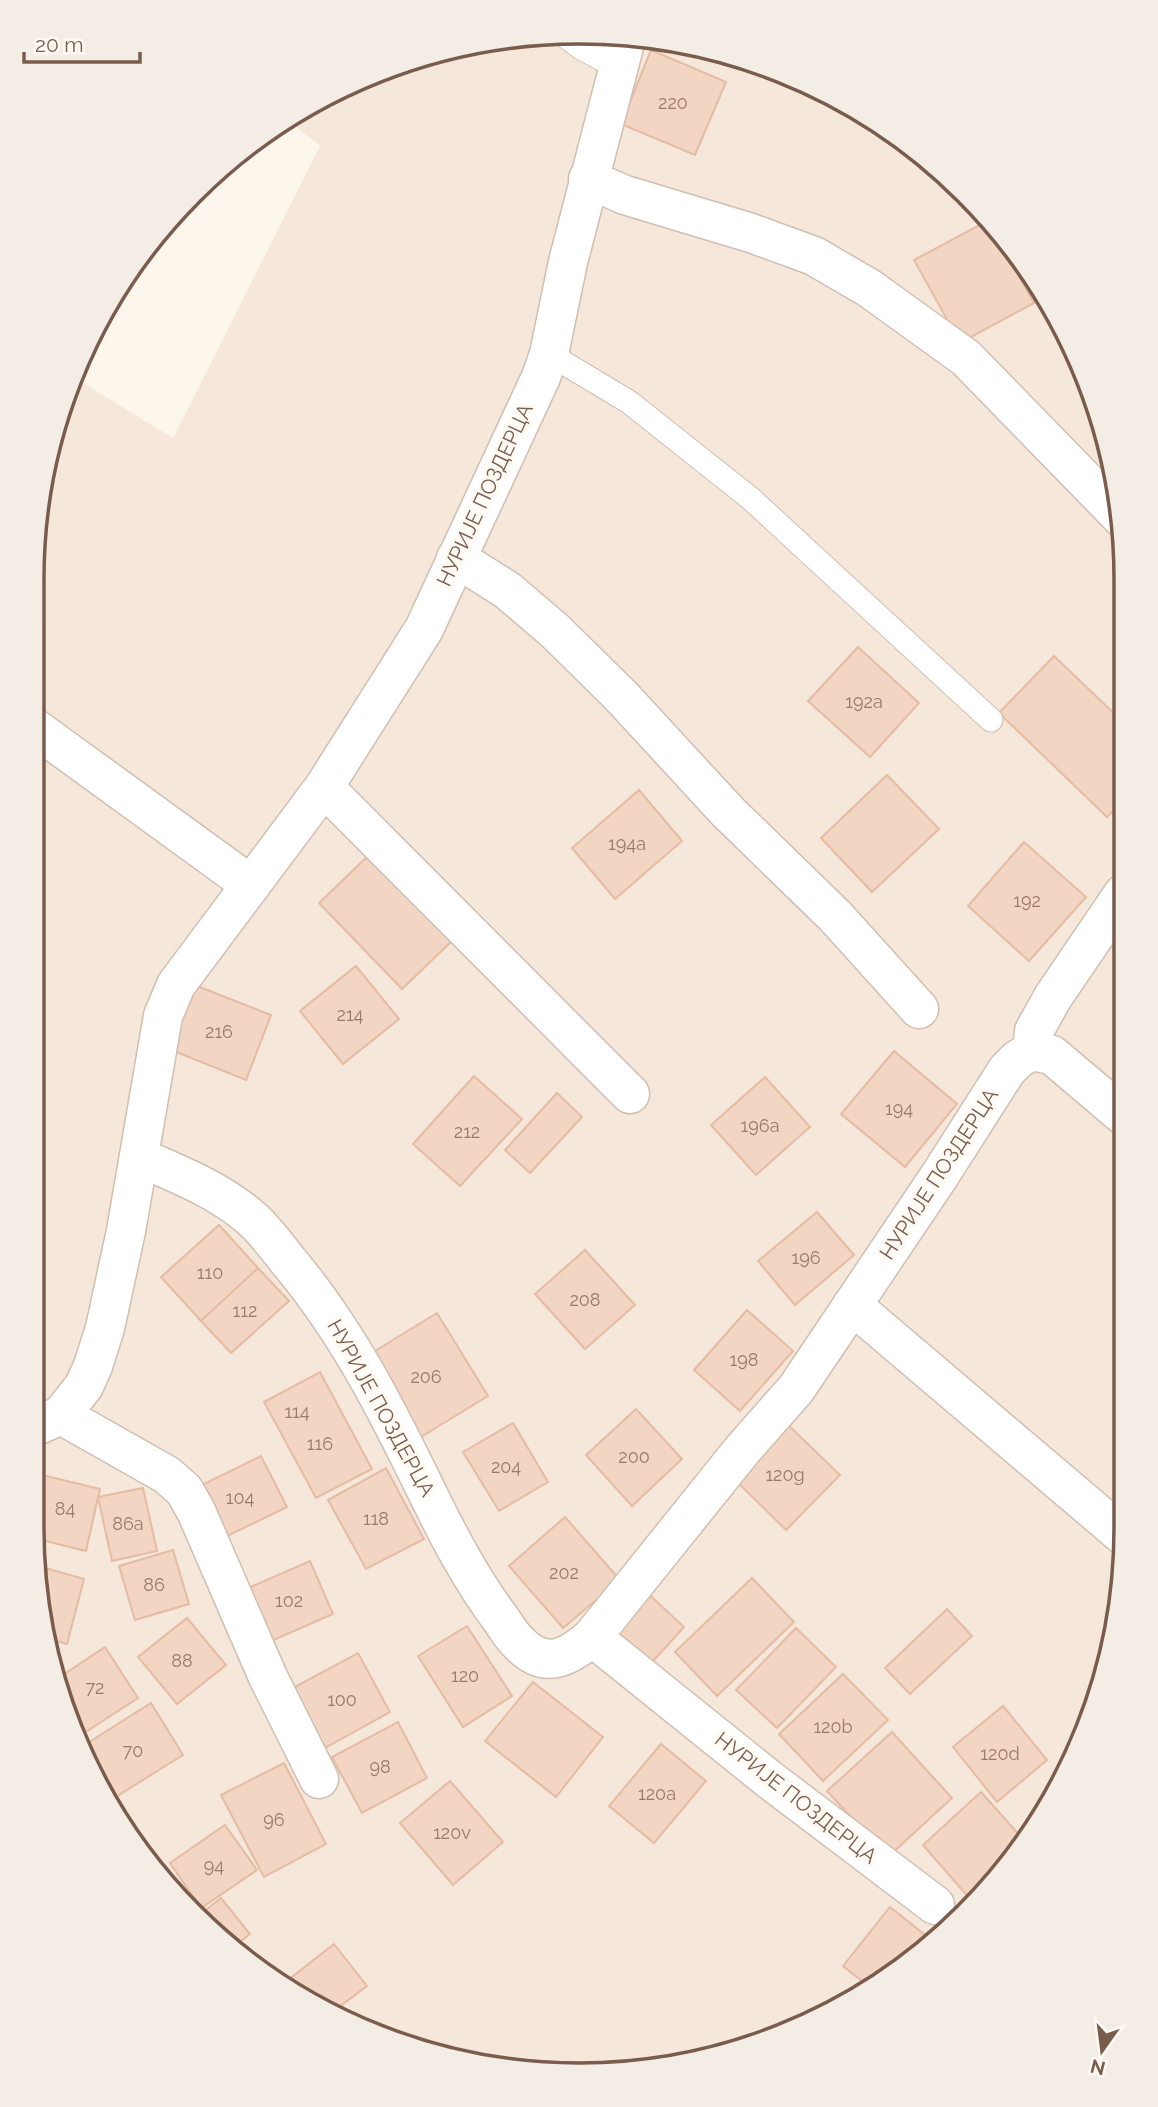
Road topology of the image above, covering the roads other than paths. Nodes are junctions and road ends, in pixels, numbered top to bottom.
1 (576, 44) edge
2 (622, 51) edge
3 (588, 179) junction
4 (549, 354) junction
5 (1109, 505) edge
6 (456, 558) junction
7 (991, 720) dead end
8 (44, 735) edge
9 (324, 787) junction
10 (251, 886) junction
11 (1114, 907) edge
12 (919, 1009) dead end
13 (1032, 1051) junction
14 (630, 1094) dead end
15 (1114, 1108) edge
16 (139, 1157) junction
17 (852, 1305) junction
18 (46, 1421) edge
19 (1114, 1528) edge
20 (592, 1637) junction
21 (318, 1779) dead end
22 (935, 1905) dead end

1 - 2 lane, НУРИЈЕ ПОЗДЕРЦА
2 - 3 street, НУРИЈЕ ПОЗДЕРЦА
3 - 4 street, НУРИЈЕ ПОЗДЕРЦА
3 - 5 street
4 - 6 street, НУРИЈЕ ПОЗДЕРЦА
4 - 7 lane
6 - 9 street, НУРИЈЕ ПОЗДЕРЦА
6 - 12 street
8 - 10 street
9 - 10 street, НУРИЈЕ ПОЗДЕРЦА
9 - 14 street
10 - 16 street, НУРИЈЕ ПОЗДЕРЦА
11 - 13 street
13 - 15 street
13 - 17 street, НУРИЈЕ ПОЗДЕРЦА
16 - 18 street, НУРИЈЕ ПОЗДЕРЦА
16 - 20 street, НУРИЈЕ ПОЗДЕРЦА
17 - 19 street
17 - 20 street, НУРИЈЕ ПОЗДЕРЦА
18 - 21 street, НУРИЈЕ ПОЗДЕРЦА
20 - 22 street, НУРИЈЕ ПОЗДЕРЦА

